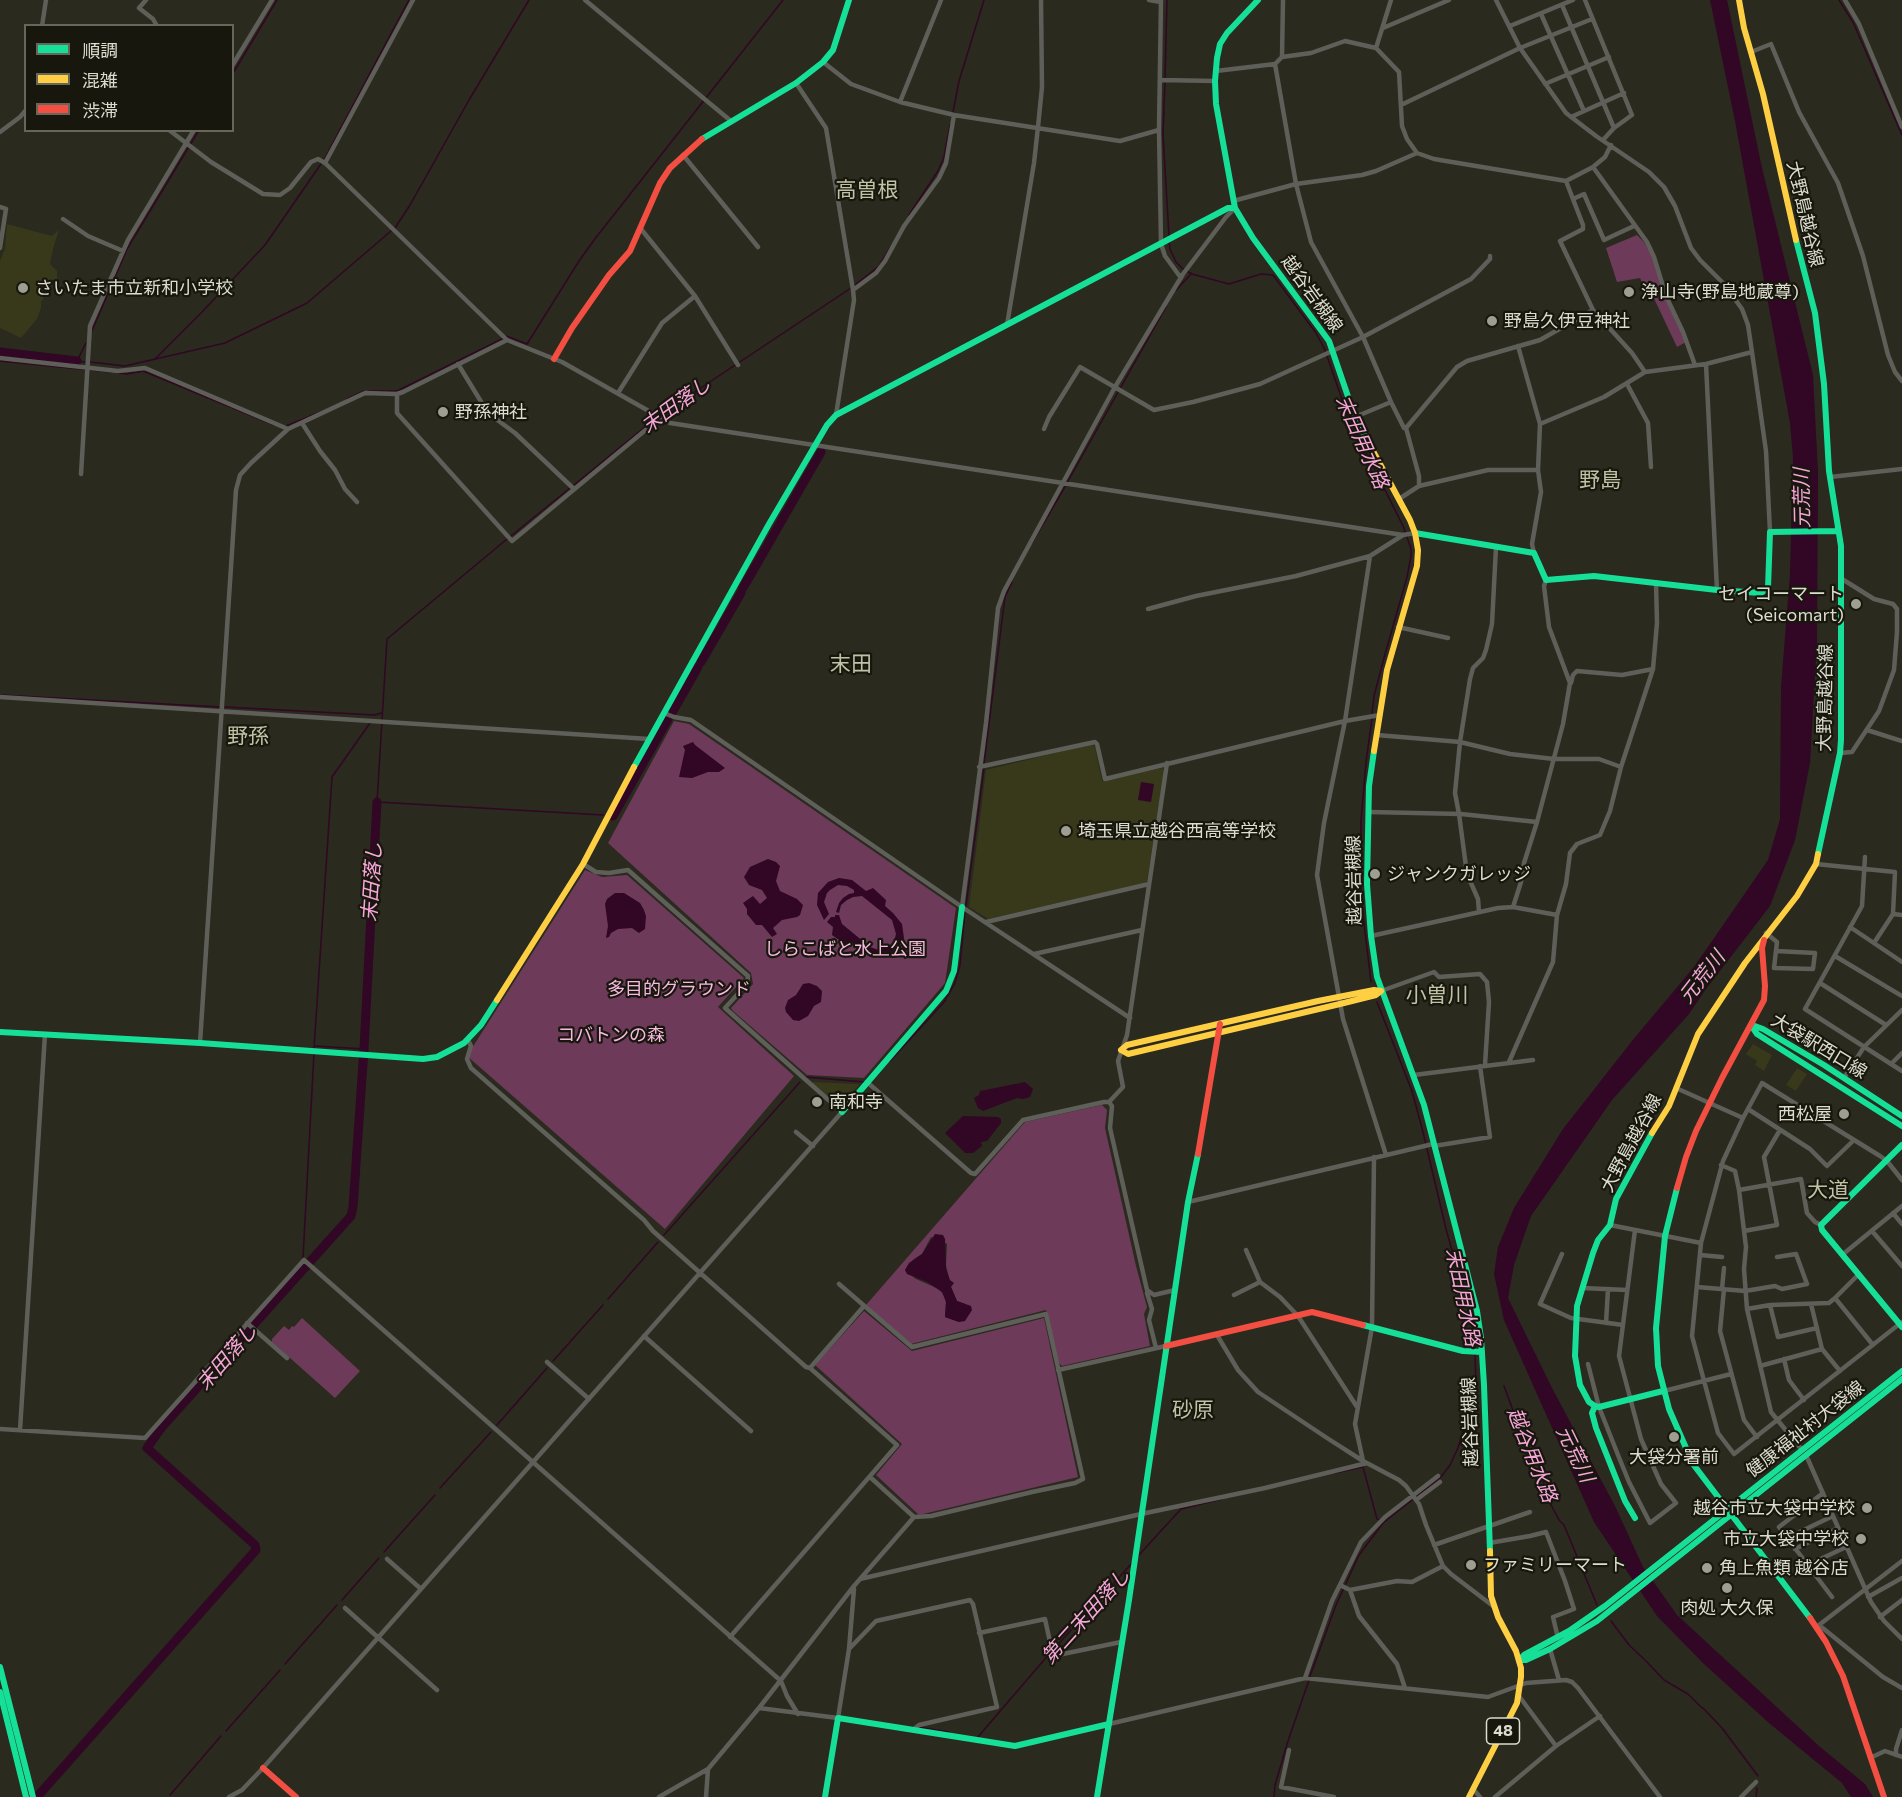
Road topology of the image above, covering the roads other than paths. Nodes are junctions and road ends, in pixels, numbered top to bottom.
1 (46, 0) edge
2 (146, 0) edge
3 (272, 0) edge
4 (413, 0) edge
5 (585, 0) edge
6 (849, 0) edge
7 (941, 0) edge
8 (1041, 0) edge
9 (1149, 0) edge
10 (1258, 0) edge
11 (1283, 0) edge
12 (1391, 0) edge
13 (1449, 0) edge
14 (1496, 0) edge
15 (1573, 0) edge
16 (1585, 0) edge
17 (1739, 0) edge
18 (1845, 0) edge
19 (1161, 1) edge
20 (1562, 5) junction
21 (1540, 14) junction
22 (1592, 19) junction
23 (42, 24) edge
24 (156, 24) edge
25 (1510, 26) junction
26 (1572, 27) junction
27 (1383, 28) junction
28 (1550, 36) junction
29 (1376, 48) junction
30 (1520, 48) junction
31 (1751, 52) junction
32 (1282, 57) junction
33 (1608, 57) junction
34 (823, 62) junction
35 (234, 63) edge
36 (1275, 64) junction
37 (1588, 66) junction
38 (1215, 71) junction
39 (1568, 74) junction
40 (1161, 80) junction
41 (1215, 81) junction
42 (796, 83) junction
43 (1545, 84) junction
44 (1624, 93) junction
45 (900, 102) junction
46 (1604, 102) junction
47 (1401, 105) junction
48 (1584, 111) junction
49 (24, 112) edge
50 (954, 115) junction
51 (1571, 117) junction
52 (731, 122) junction
53 (1038, 127) junction
54 (1902, 127) edge
55 (1614, 128) junction
56 (1159, 130) junction
57 (0, 132) edge
58 (171, 132) edge
59 (193, 132) edge
60 (1603, 140) junction
61 (186, 144) junction
62 (1611, 145) junction
63 (1417, 153) junction
64 (683, 155) junction
65 (326, 163) junction
66 (1593, 167) junction
67 (1566, 181) junction
68 (1296, 184) junction
69 (1573, 199) junction
70 (1234, 205) junction
71 (0, 207) edge
72 (63, 219) dead end
73 (1634, 226) junction
74 (641, 229) junction
75 (1161, 244) junction
76 (758, 247) dead end
77 (0, 248) edge
78 (123, 251) junction
79 (1490, 256) dead end
80 (1181, 278) junction
81 (853, 290) junction
82 (695, 296) junction
83 (1593, 310) junction
84 (1007, 325) junction
85 (1363, 337) junction
86 (507, 340) junction
87 (1518, 346) junction
88 (1328, 352) junction
89 (1752, 352) junction
90 (0, 358) edge
91 (554, 359) junction
92 (458, 363) junction
93 (1706, 364) junction
94 (738, 365) dead end
95 (1695, 366) junction
96 (87, 367) junction
97 (1646, 372) junction
98 (1902, 381) edge
99 (1627, 384) junction
100 (1117, 388) junction
101 (618, 393) junction
102 (397, 394) junction
103 (1391, 402) junction
104 (836, 415) junction
105 (1355, 417) junction
106 (660, 418) junction
107 (302, 423) junction
108 (1540, 424) junction
109 (1406, 428) junction
110 (288, 429) junction
111 (1044, 429) dead end
112 (815, 445) junction
113 (1651, 467) dead end
114 (1902, 469) edge
115 (1538, 470) junction
116 (81, 474) dead end
117 (1830, 477) junction
118 (1062, 483) junction
119 (1419, 486) junction
120 (574, 489) junction
121 (1399, 499) junction
122 (357, 502) dead end
123 (1838, 531) junction
124 (1770, 532) junction
125 (1408, 534) junction
126 (1496, 547) junction
127 (1534, 553) junction
128 (1370, 556) junction
129 (1842, 579) junction
130 (1546, 580) junction
131 (1656, 582) junction
132 (1717, 590) junction
133 (1902, 603) edge
134 (1148, 609) dead end
135 (1897, 609) junction
136 (1398, 627) junction
137 (1448, 638) dead end
138 (1653, 669) junction
139 (1894, 670) junction
140 (1902, 673) edge
141 (1570, 683) junction
142 (0, 697) edge
143 (222, 711) junction
144 (664, 713) junction
145 (1375, 716) junction
146 (1345, 722) junction
147 (1866, 730) junction
148 (1377, 735) junction
149 (649, 739) junction
150 (1902, 741) edge
151 (1460, 742) junction
152 (1840, 753) junction
153 (1554, 759) junction
154 (1167, 763) junction
155 (979, 767) junction
156 (1621, 767) junction
157 (1369, 812) junction
158 (1459, 814) junction
159 (1537, 822) junction
160 (1865, 857) dead end
161 (583, 864) junction
162 (1816, 864) junction
163 (1864, 869) junction
164 (1149, 885) junction
165 (962, 907) junction
166 (1513, 907) junction
167 (1479, 912) junction
168 (1893, 914) junction
169 (1557, 915) junction
170 (1902, 915) edge
171 (986, 922) junction
172 (1851, 927) junction
173 (1142, 930) junction
174 (1766, 933) junction
175 (1371, 936) junction
176 (1874, 943) junction
177 (1776, 951) junction
178 (1034, 954) junction
179 (1834, 956) junction
180 (1902, 962) edge
181 (1820, 983) junction
182 (1381, 991) junction
183 (1902, 996) edge
184 (1339, 1001) junction
185 (1902, 1010) edge
186 (1130, 1018) junction
187 (1220, 1024) junction
188 (1751, 1025) junction
189 (1886, 1025) junction
190 (0, 1032) edge
191 (1219, 1032) junction
192 (45, 1034) junction
193 (468, 1040) junction
194 (200, 1043) junction
195 (1864, 1047) junction
196 (1121, 1050) junction
197 (1902, 1053) edge
198 (1533, 1060) dead end
199 (1509, 1062) junction
200 (1891, 1064) junction
201 (1483, 1065) junction
202 (1902, 1071) edge
203 (1414, 1075) junction
204 (1844, 1078) junction
205 (867, 1082) junction
206 (1676, 1088) junction
207 (1109, 1102) junction
208 (1709, 1103) junction
209 (1748, 1109) junction
210 (842, 1112) junction
211 (1902, 1116) edge
212 (1743, 1118) junction
213 (1902, 1126) edge
214 (1780, 1130) junction
215 (796, 1132) dead end
216 (1854, 1140) junction
217 (1430, 1145) junction
218 (1902, 1145) edge
219 (813, 1146) junction
220 (1386, 1155) junction
221 (1374, 1157) junction
222 (1887, 1161) junction
223 (1721, 1166) junction
224 (1902, 1180) edge
225 (1769, 1185) junction
226 (1739, 1190) junction
227 (1188, 1202) junction
228 (1902, 1206) edge
229 (1893, 1213) junction
230 (1902, 1224) edge
231 (1610, 1225) junction
232 (1821, 1225) junction
233 (1635, 1230) junction
234 (1743, 1231) junction
235 (1872, 1231) junction
236 (1665, 1236) junction
237 (1701, 1243) junction
238 (1246, 1250) dead end
239 (1562, 1254) dead end
240 (1700, 1255) junction
241 (1842, 1255) junction
242 (1722, 1257) dead end
243 (1778, 1257) dead end
244 (1902, 1266) edge
245 (1724, 1268) dead end
246 (700, 1273) junction
247 (1859, 1274) junction
248 (1260, 1282) junction
249 (839, 1284) dead end
250 (1697, 1287) junction
251 (1582, 1288) junction
252 (1608, 1289) junction
253 (1723, 1289) junction
254 (1147, 1290) junction
255 (1175, 1290) junction
256 (1627, 1290) junction
257 (1745, 1290) junction
258 (1234, 1295) dead end
259 (1835, 1298) junction
260 (1811, 1304) junction
261 (1770, 1305) junction
262 (864, 1306) junction
263 (1747, 1309) junction
264 (1298, 1316) junction
265 (1575, 1319) junction
266 (247, 1323) junction
267 (1606, 1323) junction
268 (1901, 1324) edge
269 (1623, 1325) junction
270 (1372, 1327) junction
271 (1817, 1328) junction
272 (1216, 1335) junction
273 (644, 1336) junction
274 (1873, 1345) junction
275 (1166, 1346) junction
276 (1156, 1348) junction
277 (1822, 1349) junction
278 (1478, 1352) junction
279 (287, 1358) dead end
280 (1784, 1359) junction
281 (547, 1362) dead end
282 (1760, 1366) junction
283 (810, 1368) junction
284 (1059, 1370) junction
285 (1577, 1370) junction
286 (1840, 1371) junction
287 (1902, 1371) edge
288 (1731, 1374) junction
289 (1902, 1379) edge
290 (1704, 1381) junction
291 (1663, 1391) junction
292 (589, 1399) junction
293 (1631, 1399) junction
294 (1804, 1400) junction
295 (1597, 1406) junction
296 (1357, 1407) junction
297 (1778, 1420) junction
298 (0, 1429) edge
299 (20, 1430) junction
300 (751, 1431) dead end
301 (1756, 1437) junction
302 (1804, 1453) junction
303 (1365, 1462) junction
304 (532, 1463) junction
305 (870, 1477) junction
306 (1439, 1479) dead end
307 (1823, 1493) junction
308 (1415, 1498) junction
309 (1727, 1509) junction
310 (1530, 1512) dead end
311 (1141, 1514) junction
312 (1731, 1516) junction
313 (1833, 1516) junction
314 (914, 1517) junction
315 (1635, 1518) dead end
316 (1489, 1526) junction
317 (1838, 1528) junction
318 (1786, 1538) junction
319 (1489, 1543) junction
320 (1434, 1545) junction
321 (1846, 1547) junction
322 (1795, 1549) junction
323 (1672, 1558) junction
324 (387, 1559) dead end
325 (1902, 1561) edge
326 (1808, 1565) junction
327 (1443, 1566) junction
328 (1902, 1578) edge
329 (860, 1579) junction
330 (1340, 1585) junction
331 (854, 1586) junction
332 (1364, 1587) junction
333 (421, 1589) junction
334 (1350, 1590) junction
335 (1865, 1590) junction
336 (1832, 1597) dead end
337 (1868, 1597) junction
338 (1354, 1600) junction
339 (1902, 1600) edge
340 (1614, 1604) junction
341 (1493, 1606) junction
342 (345, 1608) dead end
343 (1880, 1617) junction
344 (1818, 1626) junction
345 (979, 1633) junction
346 (730, 1637) junction
347 (378, 1638) junction
348 (1558, 1638) junction
349 (1902, 1639) edge
350 (1121, 1642) junction
351 (849, 1649) junction
352 (1550, 1649) junction
353 (1519, 1660) junction
354 (0, 1666) edge
355 (1305, 1678) junction
356 (1559, 1680) junction
357 (780, 1681) junction
358 (1520, 1685) junction
359 (1405, 1688) junction
360 (1902, 1688) edge
361 (437, 1690) dead end
362 (0, 1692) edge
363 (1519, 1696) junction
364 (759, 1708) junction
365 (798, 1714) junction
366 (1600, 1716) junction
367 (838, 1718) junction
368 (1109, 1724) junction
369 (914, 1729) junction
370 (1902, 1730) edge
371 (1556, 1746) junction
372 (1289, 1750) dead end
373 (1896, 1755) junction
374 (1902, 1757) edge
375 (1870, 1758) junction
376 (263, 1768) junction
377 (708, 1769) junction
378 (1755, 1782) dead end
379 (1473, 1789) junction
380 (26, 1797) edge
381 (33, 1797) edge
382 (229, 1797) edge
383 (296, 1797) edge
384 (658, 1797) edge
385 (706, 1797) edge
386 (825, 1797) edge
387 (1097, 1797) edge
388 (1334, 1797) edge
389 (1469, 1797) edge
390 (1480, 1797) edge
391 (1495, 1797) edge
392 (1660, 1797) edge
393 (1741, 1797) edge
394 (1884, 1797) edge

1 - 23 street
2 - 24 street
3 - 35 street
4 - 65 street
5 - 52 street
6 - 34 main road
7 - 45 street
8 - 53 street
9 - 19 street
10 - 38 main road, 越谷岩槻線 / 48
11 - 32 street
12 - 27 street
13 - 27 street
14 - 25 street
15 - 20 street
16 - 22 street
17 - 31 main road, 大野島越谷線
18 - 54 street
19 - 40 street
20 - 21 street
20 - 26 street
21 - 25 street
21 - 28 street
22 - 26 street
22 - 33 street
25 - 30 street
26 - 28 street
26 - 37 street
27 - 29 street
28 - 30 street
28 - 39 street
29 - 32 street
29 - 47 street
30 - 43 street
30 - 47 street
31 - 98 street
31 - 117 main road, 大野島越谷線
32 - 36 street
33 - 37 street
33 - 44 street
34 - 42 main road
34 - 45 street
36 - 38 street
36 - 68 street
37 - 39 street
37 - 46 street
38 - 41 main road, 越谷岩槻線 / 48
39 - 43 street
39 - 48 street
40 - 41 street
40 - 56 street
41 - 70 main road, 越谷岩槻線 / 48
42 - 52 main road
42 - 81 street
43 - 51 street
44 - 46 street
44 - 55 street
45 - 50 street
46 - 48 street
46 - 55 street
47 - 63 street
48 - 51 street
49 - 57 street
50 - 53 street
50 - 81 street
51 - 60 street
52 - 64 main road
53 - 56 street
53 - 84 street
55 - 60 street
56 - 75 street
58 - 61 street
59 - 61 street
60 - 62 street
61 - 65 street
61 - 78 street
62 - 66 street
62 - 89 street
63 - 67 street
63 - 68 street
64 - 74 main road
64 - 76 street
65 - 86 street
66 - 67 street
66 - 73 street
67 - 69 street
68 - 70 street
68 - 85 street
69 - 73 street
69 - 83 street
70 - 75 main road
70 - 80 street
70 - 88 main road, 越谷岩槻線 / 48
71 - 77 street
72 - 78 street
73 - 95 street
74 - 82 street
74 - 91 main road
75 - 80 street
75 - 84 main road
78 - 96 street
79 - 85 street
80 - 100 street
81 - 104 street
82 - 94 street
82 - 101 street
83 - 87 street
83 - 97 street
84 - 104 main road
85 - 88 street
85 - 103 street
86 - 91 street
86 - 92 street
87 - 108 street
87 - 109 street
88 - 100 street
88 - 105 main road, 越谷岩槻線 / 48
89 - 93 street
89 - 124 street
90 - 96 street
91 - 101 street
92 - 102 street
92 - 120 street
93 - 95 street
93 - 132 street
95 - 97 street
96 - 110 street
96 - 116 street
97 - 99 street
99 - 108 street
99 - 113 street
100 - 111 street
100 - 118 street
101 - 106 street
102 - 107 street
102 - 120 street
103 - 105 street
103 - 109 street
104 - 112 main road
105 - 121 main road, 越谷岩槻線 / 48
106 - 112 street
106 - 120 street
107 - 110 street
107 - 122 street
108 - 115 street
109 - 119 street
110 - 143 street
112 - 118 street
112 - 144 main road
114 - 117 street
115 - 119 street
115 - 127 street
117 - 123 main road, 大野島越谷線
118 - 125 street
118 - 155 street
119 - 121 street
121 - 125 main road, 越谷岩槻線 / 48
123 - 124 main road
123 - 129 main road, 大野島越谷線
124 - 132 main road
125 - 126 main road
125 - 128 street
125 - 136 main road, 越谷岩槻線 / 48
126 - 127 main road
126 - 151 street
127 - 130 main road
128 - 134 street
128 - 146 street
129 - 135 street
129 - 152 main road, 大野島越谷線
130 - 131 main road
130 - 141 street
131 - 132 main road
131 - 138 street
133 - 135 street
135 - 139 street
136 - 137 street
136 - 145 main road, 越谷岩槻線 / 48
138 - 141 street
138 - 156 street
139 - 140 street
139 - 147 street
141 - 153 street
142 - 143 street
143 - 149 street
143 - 194 street
144 - 149 main road
144 - 165 street
145 - 146 street
145 - 148 main road, 越谷岩槻線 / 48
146 - 154 street
146 - 184 street
147 - 150 street
147 - 152 street
148 - 151 street
148 - 157 main road, 越谷岩槻線 / 48
149 - 161 main road
151 - 153 street
151 - 158 street
152 - 162 main road, 大野島越谷線
153 - 156 street
153 - 159 street
154 - 155 street
154 - 164 street
155 - 165 street
156 - 169 street
157 - 158 street
157 - 175 main road, 越谷岩槻線 / 48
158 - 159 street
158 - 167 street
159 - 166 street
160 - 163 street
161 - 193 main road
161 - 210 street
162 - 163 street
162 - 174 main road, 大野島越谷線
163 - 168 street
163 - 172 street
164 - 171 street
164 - 173 street
165 - 171 street
165 - 205 main road
166 - 167 street
166 - 169 street
167 - 175 street
168 - 170 street
168 - 176 street
169 - 199 street
171 - 178 street
172 - 176 street
172 - 179 street
173 - 178 street
173 - 186 street
174 - 177 street
174 - 188 main road
174 - 206 main road, 大野島越谷線
175 - 182 main road, 越谷岩槻線 / 48
176 - 180 street
177 - 177 street
178 - 186 street
179 - 181 street
179 - 183 street
181 - 189 street
181 - 195 street
182 - 184 main road
182 - 201 street
182 - 203 main road, 越谷岩槻線 / 48
184 - 187 main road
184 - 191 main road
184 - 220 street
185 - 189 street
186 - 196 street
187 - 191 main road
187 - 196 main road
188 - 204 main road, 大袋駅西口線
188 - 208 main road
188 - 213 main road, 大袋駅西口線
189 - 195 street
190 - 192 main road
191 - 196 main road
191 - 227 main road
192 - 194 main road
192 - 299 street
193 - 194 main road
193 - 246 street
195 - 200 street
195 - 204 street
196 - 207 street
197 - 200 street
198 - 199 street
199 - 201 street
200 - 202 street
201 - 203 street
201 - 217 street
203 - 217 main road, 越谷岩槻線 / 48
204 - 211 main road, 大袋駅西口線
205 - 207 street
205 - 210 main road
206 - 208 street
206 - 231 main road, 大野島越谷線
207 - 254 street
208 - 212 street
208 - 236 main road
209 - 212 street
209 - 214 street
209 - 216 street
210 - 219 street
212 - 223 street
214 - 216 street
214 - 225 street
215 - 219 street
216 - 222 street
217 - 220 street
217 - 278 main road, 越谷岩槻線 / 48
218 - 222 main road
219 - 246 street
220 - 221 street
221 - 227 street
221 - 270 street
222 - 224 street
222 - 232 main road
223 - 226 street
223 - 237 street
225 - 226 street
225 - 232 street
225 - 234 street
226 - 234 street
227 - 255 main road
228 - 229 street
229 - 230 street
229 - 235 street
231 - 233 street
231 - 251 main road, 大野島越谷線
232 - 241 main road
233 - 236 street
233 - 256 street
234 - 257 street
235 - 241 street
235 - 244 street
236 - 237 street
236 - 291 main road
237 - 240 street
238 - 248 street
239 - 265 street
240 - 242 street
240 - 250 street
241 - 247 main road
243 - 257 street
245 - 253 street
246 - 273 street
246 - 283 street
247 - 259 street
247 - 268 main road
248 - 258 street
248 - 264 street
249 - 262 street
250 - 253 street
250 - 290 street
251 - 252 street
251 - 265 main road, 大野島越谷線
252 - 256 street
252 - 267 street
253 - 257 street
253 - 288 street
254 - 255 street
254 - 276 street
255 - 275 main road
256 - 269 street
257 - 263 street
259 - 260 street
259 - 274 street
260 - 261 street
260 - 271 street
261 - 263 street
261 - 271 street
262 - 283 street
262 - 284 street
263 - 282 street
264 - 270 main road
264 - 272 main road
264 - 296 street
265 - 267 street
265 - 285 main road, 大野島越谷線
266 - 279 street
266 - 299 street
266 - 304 street
267 - 269 street
268 - 274 street
269 - 293 street
270 - 278 main road
270 - 296 street
271 - 277 street
272 - 275 main road
272 - 303 street
273 - 292 street
273 - 300 street
274 - 286 street
275 - 276 street
275 - 311 main road
276 - 284 street
277 - 280 street
277 - 286 street
278 - 316 main road, 越谷岩槻線 / 48
280 - 282 street
280 - 294 street
281 - 292 street
282 - 297 street
283 - 305 street
284 - 314 street
285 - 295 main road, 大野島越谷線
285 - 295 street
286 - 294 street
287 - 302 main road, 健康福祉村大袋線
288 - 290 street
288 - 301 street
289 - 302 main road, 健康福祉村大袋線
290 - 291 street
290 - 301 street
291 - 293 main road
291 - 309 main road
292 - 304 street
293 - 295 main road
293 - 295 street
294 - 297 street
295 - 315 main road, 大野島越谷線
296 - 303 street
297 - 301 street
297 - 302 street
298 - 299 street
302 - 307 street
302 - 309 main road, 健康福祉村大袋線
302 - 312 main road, 健康福祉村大袋線
303 - 308 street
303 - 311 street
304 - 333 street
304 - 346 street
305 - 314 street
305 - 346 street
306 - 308 street
307 - 313 street
307 - 318 street
308 - 320 street
308 - 330 street
309 - 312 main road
309 - 323 main road, 健康福祉村大袋線
310 - 316 street
311 - 329 street
311 - 350 main road
312 - 323 main road, 健康福祉村大袋線
312 - 344 main road
313 - 317 street
313 - 318 street
314 - 329 street
316 - 319 main road, 越谷岩槻線 / 48
316 - 320 street
317 - 321 street
317 - 322 street
318 - 322 street
319 - 341 main road, 越谷岩槻線 / 48
319 - 348 street
320 - 327 street
321 - 326 street
321 - 335 street
322 - 326 street
323 - 340 main road
324 - 333 street
325 - 335 street
326 - 336 street
327 - 332 street
327 - 341 street
328 - 337 street
329 - 331 street
330 - 334 street
330 - 355 street
331 - 351 street
331 - 357 street
332 - 334 street
332 - 338 street
333 - 347 street
334 - 338 street
335 - 337 street
335 - 344 street
337 - 343 street
338 - 359 street
339 - 343 street
340 - 348 main road
340 - 352 main road
341 - 353 main road, 越谷岩槻線 / 48
342 - 347 street
343 - 349 street
344 - 360 street
344 - 375 main road
345 - 350 street
345 - 351 street
345 - 369 street
346 - 357 street
347 - 361 street
347 - 376 street
348 - 353 main road
350 - 368 main road
351 - 367 street
352 - 353 main road
352 - 356 street
353 - 358 main road, 越谷岩槻線 / 48
354 - 381 main road
355 - 359 street
355 - 368 street
356 - 358 street
356 - 366 street
357 - 364 street
357 - 365 street
358 - 359 street
358 - 363 main road, 越谷岩槻線 / 48
362 - 380 main road
363 - 371 street
363 - 379 main road, 越谷岩槻線 / 48
364 - 365 street
364 - 377 street
365 - 367 street
366 - 371 street
366 - 392 street
367 - 369 main road
367 - 386 main road
368 - 369 main road
368 - 387 main road
370 - 373 street
371 - 391 street
372 - 388 street
373 - 374 street
373 - 375 street
375 - 394 main road
376 - 382 street
376 - 383 main road
377 - 384 street
377 - 385 street
378 - 393 street
379 - 389 main road, 越谷岩槻線 / 48
379 - 390 street

